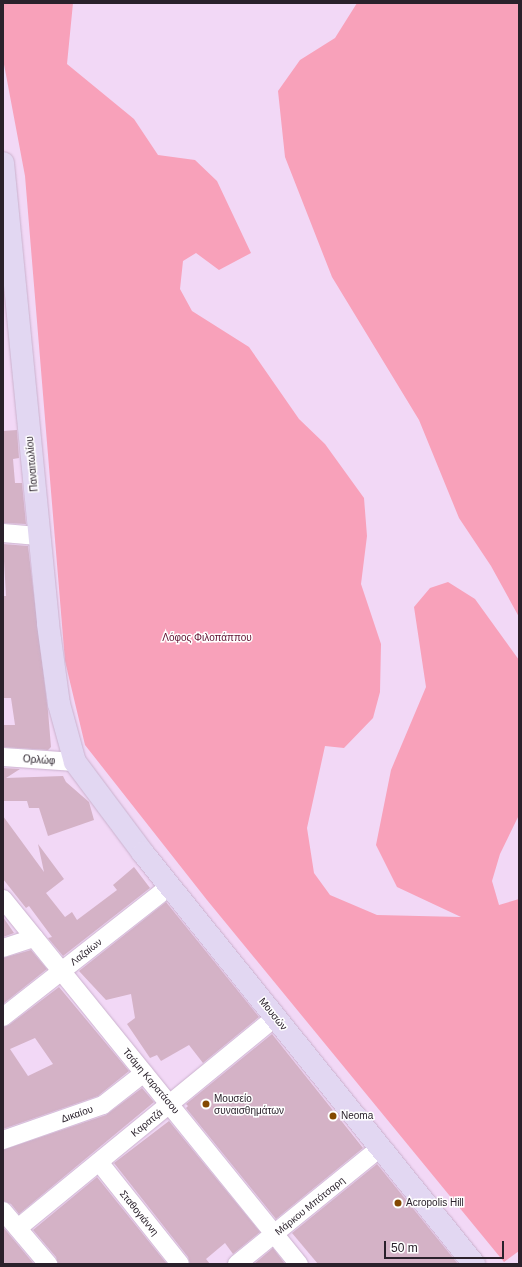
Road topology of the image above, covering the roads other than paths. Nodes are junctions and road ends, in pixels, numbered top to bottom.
1 (3, 163) edge
2 (9, 288) edge
3 (3, 533) edge
4 (38, 536) junction
5 (3, 757) edge
6 (75, 762) junction
7 (170, 886) junction
8 (3, 900) edge
9 (34, 938) junction
10 (3, 948) edge
11 (61, 971) junction
12 (3, 1017) edge
13 (276, 1017) junction
14 (144, 1073) junction
15 (170, 1104) junction
16 (3, 1140) edge
17 (381, 1147) junction
18 (99, 1162) junction
19 (3, 1210) edge
20 (18, 1228) junction
21 (275, 1234) junction
22 (48, 1264) edge
23 (180, 1264) edge
24 (237, 1264) edge
25 (299, 1264) edge
26 (474, 1264) edge

1 - 2 street, Παναιτωλίου
2 - 4 street, Παναιτωλίου
3 - 4 street
4 - 6 street, Παναιτωλίου
5 - 6 street, Ορλώφ
6 - 7 street, Μουσών
7 - 11 street, Λαζαίων
7 - 13 street, Μουσών
8 - 9 street, Τσάμη Καρατάσου
9 - 10 street
9 - 11 street, Τσάμη Καρατάσου
11 - 12 street, Λαζαίων
11 - 14 street, Τσάμη Καρατάσου
13 - 15 street, Καρατζά
13 - 17 street, Μουσών
14 - 15 street, Τσάμη Καρατάσου
14 - 16 street, Δικαίου
15 - 18 street, Καρατζά
15 - 21 street, Τσάμη Καρατάσου
17 - 21 street, Μάρκου Μπότσαρη
17 - 26 street, Μουσών
18 - 20 street, Καρατζά
18 - 23 street, Σταθογιάννη
19 - 20 street
20 - 22 street
21 - 24 street, Μάρκου Μπότσαρη
21 - 25 street, Τσάμη Καρατάσου

